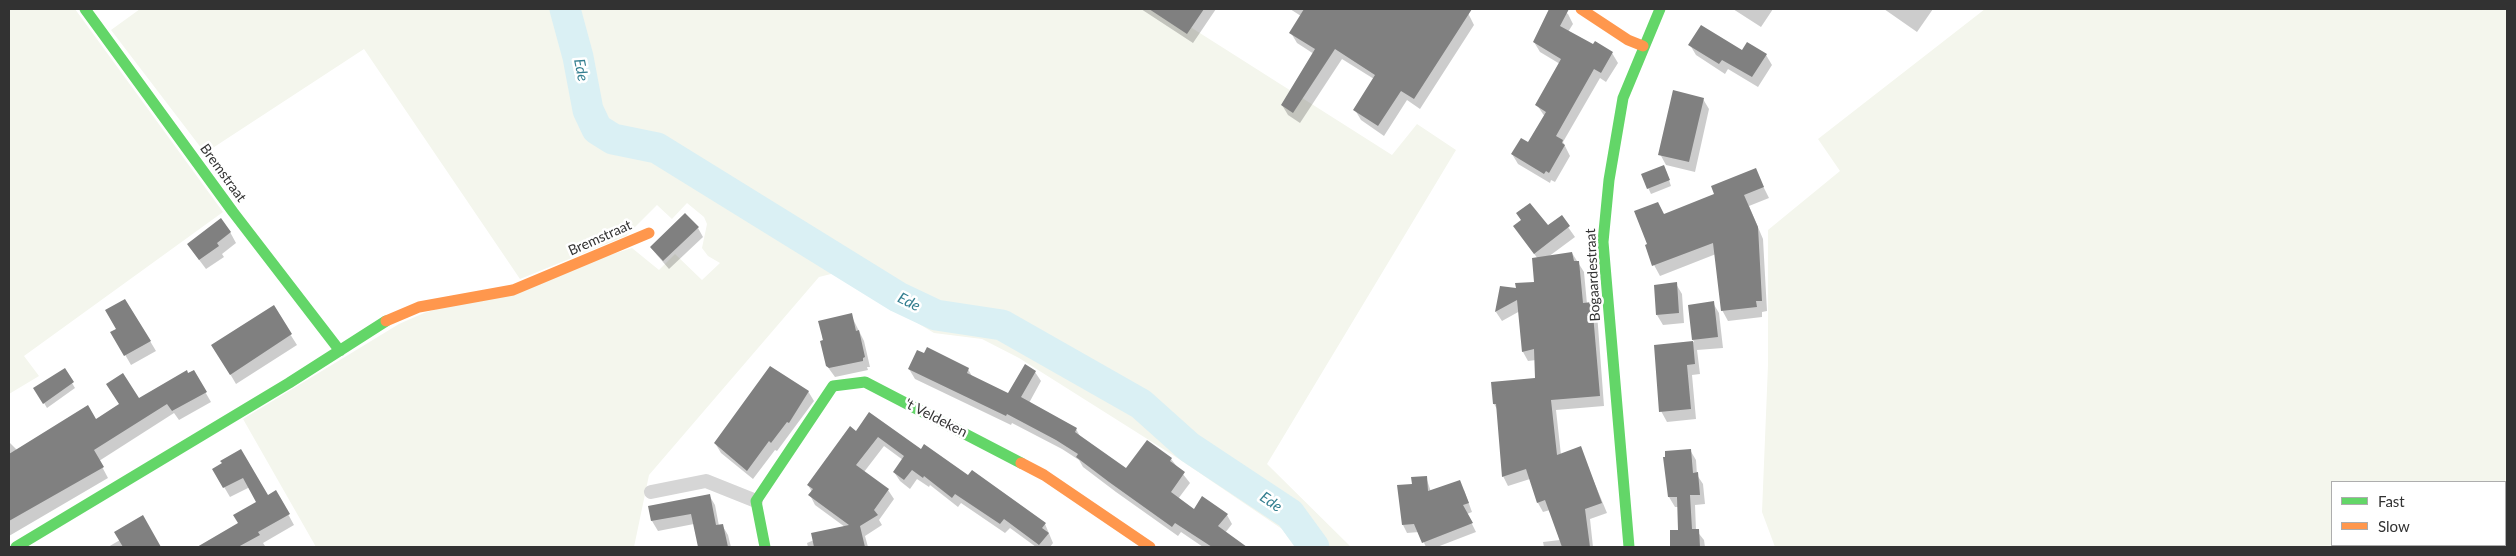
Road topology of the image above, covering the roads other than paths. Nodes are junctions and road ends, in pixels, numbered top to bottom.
1 (85, 9) edge
2 (1581, 9) edge
3 (1660, 9) edge
4 (1643, 46) junction
5 (649, 233) dead end
6 (340, 351) junction
7 (651, 492) dead end
8 (756, 501) junction
9 (16, 547) edge
10 (765, 547) edge
11 (1150, 547) edge
12 (1629, 547) edge

1 - 6 street, Bremstraat
2 - 4 street
3 - 4 street, Bogaardestraat
4 - 12 street, Bogaardestraat
5 - 6 street, Bremstraat
6 - 9 street, Bremstraat
7 - 8 street
8 - 10 street
8 - 11 street, 't Veldeken

